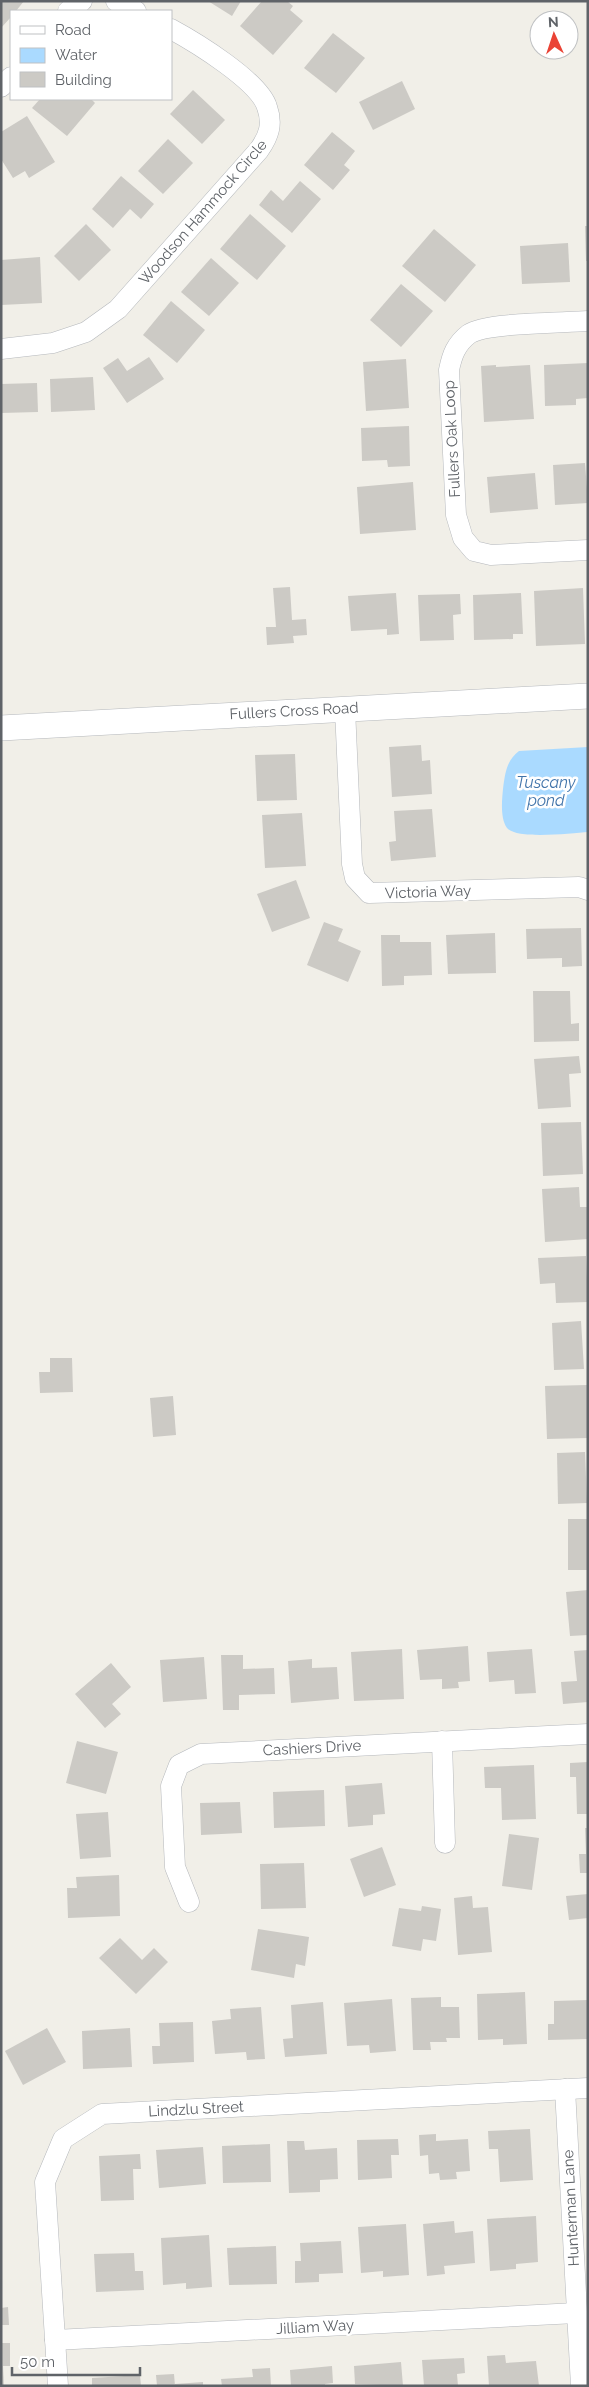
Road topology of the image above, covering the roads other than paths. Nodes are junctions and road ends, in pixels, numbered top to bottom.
1 (82, 1) edge
2 (116, 1) edge
3 (69, 10) edge
4 (134, 10) edge
5 (172, 30) edge
6 (10, 78) edge
7 (1, 87) edge
8 (588, 321) edge
9 (1, 349) edge
10 (588, 550) edge
11 (588, 696) edge
12 (345, 709) junction
13 (1, 728) edge
14 (588, 890) edge
15 (588, 1734) edge
16 (442, 1741) junction
17 (446, 1843) dead end
18 (189, 1902) dead end
19 (588, 2088) edge
20 (565, 2089) junction
21 (576, 2313) junction
22 (55, 2340) junction
23 (58, 2386) edge
24 (581, 2386) edge

1 - 3 street
2 - 4 street
5 - 9 street, Woodson Hammock Circle
6 - 7 street
8 - 10 street, Fullers Oak Loop
11 - 12 street, Fullers Cross Road
12 - 13 street, Fullers Cross Road
12 - 14 street, Victoria Way
15 - 16 street, Cashiers Drive
16 - 17 street
16 - 18 street, Cashiers Drive
19 - 20 street, Lindzlu Street
20 - 21 street, Hunterman Lane
20 - 22 street, Lindzlu Street
21 - 22 street, Jilliam Way
21 - 24 street, Hunterman Lane
22 - 23 street, Lindzlu Street

